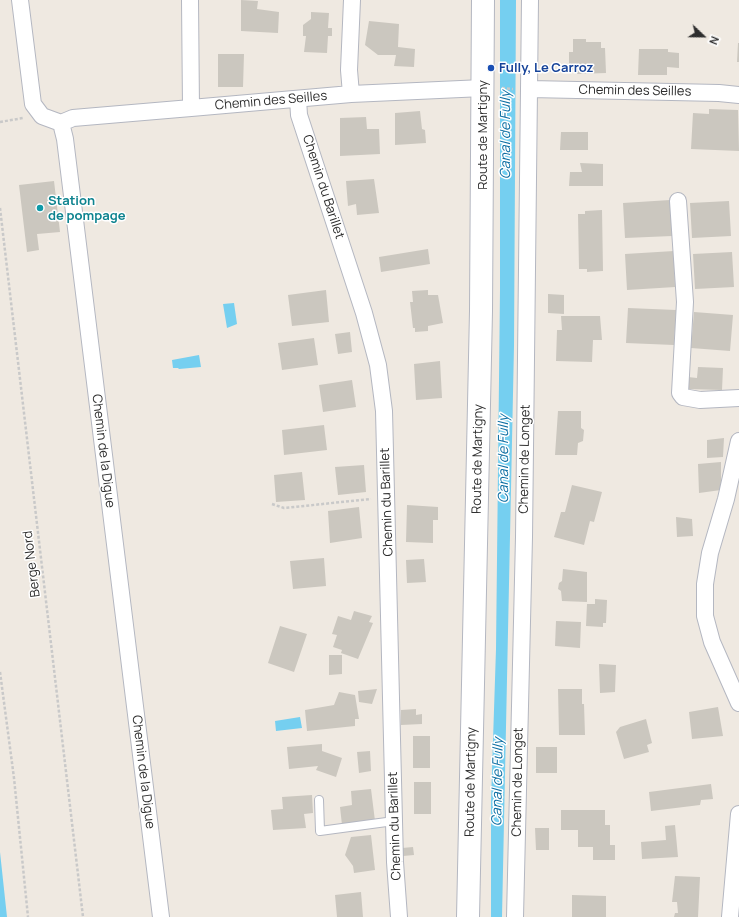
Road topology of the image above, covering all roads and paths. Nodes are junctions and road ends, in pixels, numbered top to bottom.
1 (20, 0) edge
2 (190, 0) edge
3 (352, 0) edge
4 (483, 0) edge
5 (530, 0) edge
6 (492, 88) junction
7 (522, 89) junction
8 (351, 94) junction
9 (739, 95) edge
10 (298, 99) junction
11 (191, 108) junction
12 (42, 116) junction
13 (0, 122) edge
14 (61, 123) junction
15 (678, 201) dead end
16 (0, 208) edge
17 (739, 398) edge
18 (739, 441) edge
19 (387, 498) junction
20 (272, 504) dead end
21 (0, 672) edge
22 (733, 674) edge
23 (739, 702) edge
24 (319, 800) dead end
25 (739, 814) edge
26 (394, 821) junction
27 (28, 917) edge
28 (83, 917) edge
29 (161, 917) edge
30 (399, 917) edge
31 (468, 917) edge
32 (515, 917) edge
33 (730, 917) edge

1 - 12 street
2 - 11 street
3 - 8 street
4 - 6 main road, Route de Martigny
5 - 7 street, Chemin de Longet
6 - 7 path
6 - 8 street, Chemin des Seilles
6 - 31 main road, Route de Martigny
7 - 9 street, Chemin des Seilles
7 - 32 street, Chemin de Longet
8 - 10 street, Chemin des Seilles
10 - 11 street, Chemin des Seilles
10 - 19 street, Chemin du Barillet
11 - 14 street, Chemin des Seilles
12 - 13 path
12 - 14 street
14 - 29 street, Chemin de la Digue
15 - 17 street
16 - 28 path, Berge Nord
18 - 22 street
19 - 20 path
19 - 26 street, Chemin du Barillet
21 - 27 path
22 - 23 street
24 - 26 lane
25 - 33 street
26 - 30 street, Chemin du Barillet

